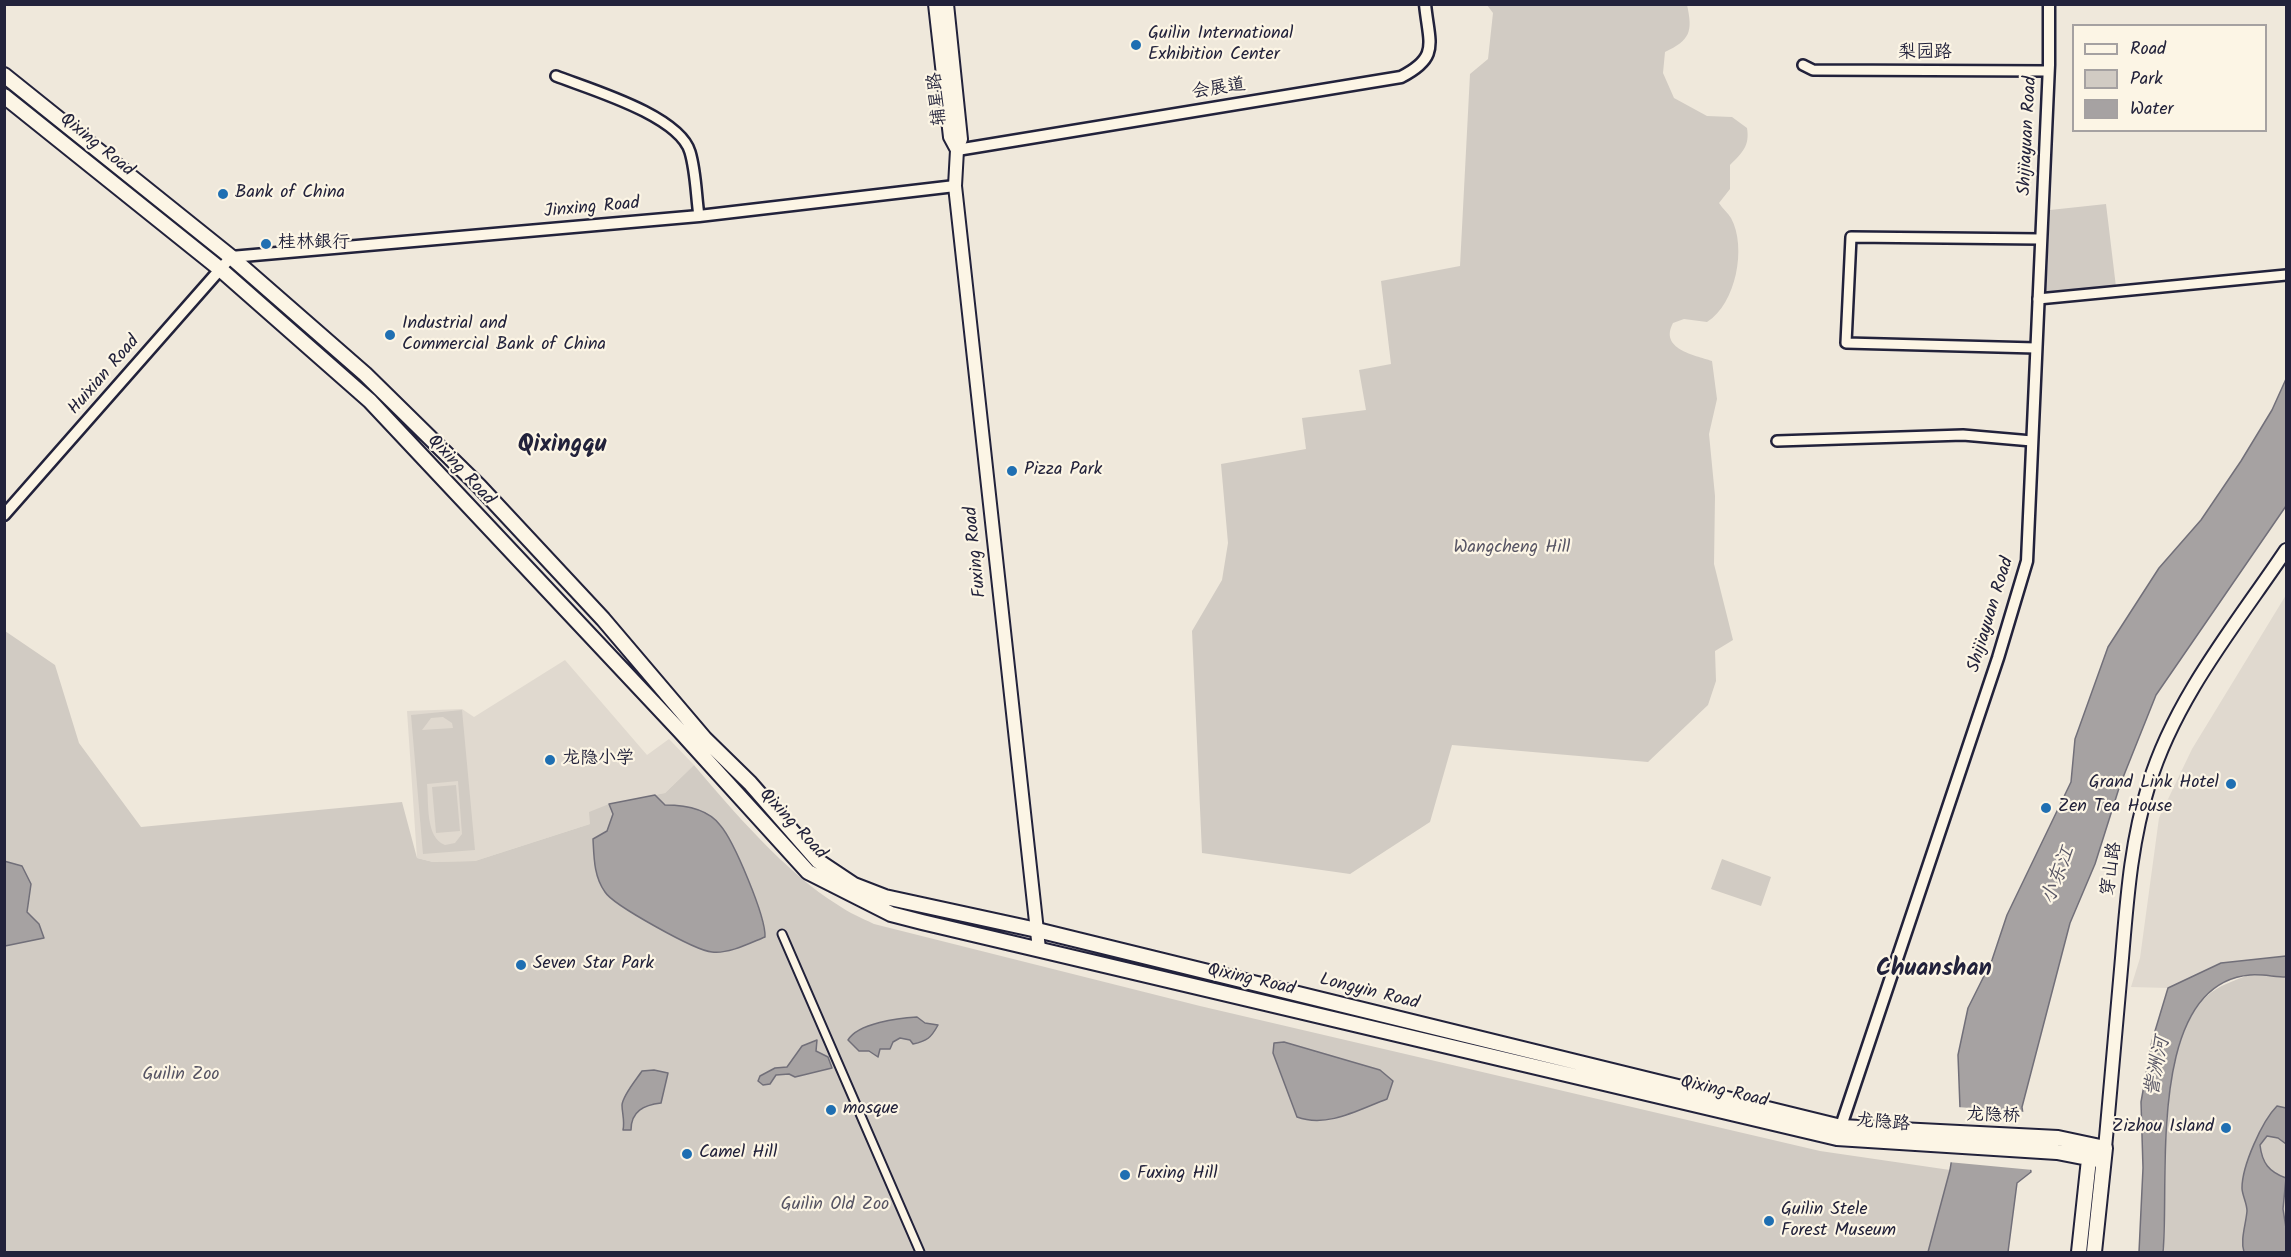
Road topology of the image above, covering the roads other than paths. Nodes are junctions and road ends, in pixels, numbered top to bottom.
1 (936, 4) edge
2 (947, 4) edge
3 (1425, 4) edge
4 (2049, 4) edge
5 (1803, 65) dead end
6 (2048, 71) junction
7 (4, 75) edge
8 (556, 76) dead end
9 (4, 96) edge
10 (957, 150) junction
11 (955, 186) junction
12 (699, 216) junction
13 (2040, 239) junction
14 (231, 258) junction
15 (220, 269) junction
16 (2286, 275) edge
17 (2038, 299) junction
18 (2036, 348) junction
19 (1778, 441) dead end
20 (2032, 441) junction
21 (4, 515) edge
22 (2286, 550) edge
23 (854, 885) joint
24 (1037, 930) junction
25 (782, 934) dead end
26 (1039, 949) junction
27 (1839, 1133) junction
28 (1927, 1139) joint
29 (2097, 1153) junction
30 (920, 1252) edge
31 (2079, 1252) edge
32 (2094, 1252) edge

1 - 10 main road, 辅星路
2 - 10 main road, 辅星路
3 - 10 street, 会展道
4 - 6 street, Shijiayuan Road
5 - 6 street, 梨园路
6 - 13 street, Shijiayuan Road
7 - 14 main road, Qixing Road
8 - 12 street
9 - 15 main road, Qixing Road
10 - 11 main road, Fuxing Road
11 - 12 street, Jinxing Road
11 - 24 main road, Fuxing Road
12 - 14 street, Jinxing Road
13 - 17 street, Shijiayuan Road
13 - 18 street
14 - 15 street, Huixian Road
14 - 23 main road, Qixing Road
15 - 21 street, Huixian Road
15 - 26 main road, Qixing Road
16 - 17 street
17 - 18 street, Shijiayuan Road
18 - 20 street, Shijiayuan Road
19 - 20 street
20 - 27 street, Shijiayuan Road
22 - 29 main road, 穿山路
23 - 24 main road, Longyin Road
24 - 26 main road, Fuxing Road
24 - 27 main road, Longyin Road
25 - 30 street
26 - 27 main road, Qixing Road
27 - 28 main road, 龙隐路
28 - 29 main road, 龙隐桥
29 - 31 main road
29 - 32 main road

